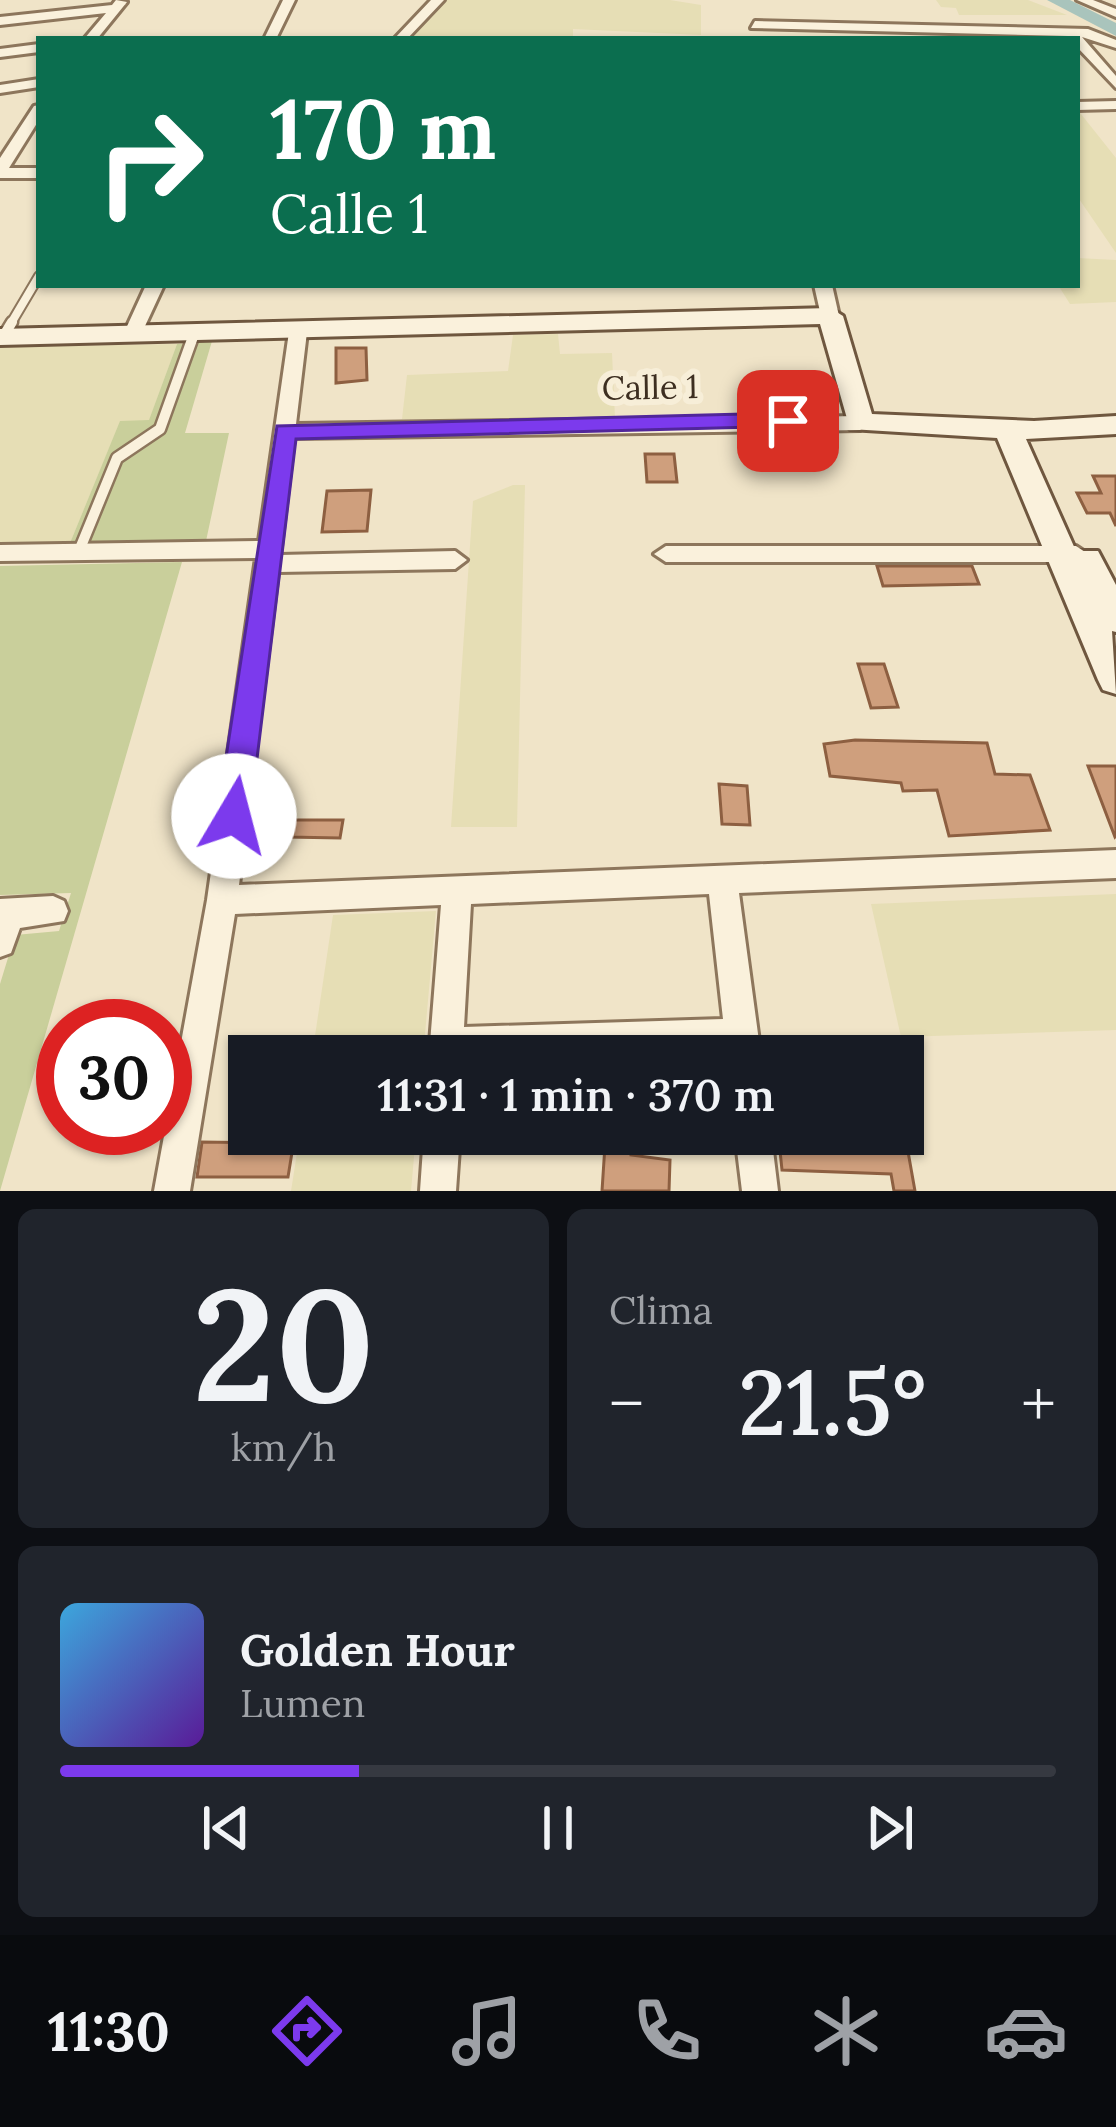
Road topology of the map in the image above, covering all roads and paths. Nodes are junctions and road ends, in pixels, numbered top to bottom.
1 (289, 0) edge
2 (438, 0) edge
3 (1083, 0) edge
4 (119, 4) edge
5 (1116, 13) edge
6 (0, 21) edge
7 (755, 26) edge
8 (1072, 33) junction
9 (92, 36) edge
10 (271, 36) edge
11 (403, 36) edge
12 (976, 36) edge
13 (1075, 36) edge
14 (1080, 42) edge
15 (1116, 44) edge
16 (36, 48) edge
17 (0, 53) edge
18 (36, 83) edge
19 (1116, 85) edge
20 (0, 89) edge
21 (1116, 105) edge
22 (1080, 106) edge
23 (36, 114) edge
24 (0, 172) edge
25 (36, 173) edge
26 (36, 281) edge
27 (153, 288) edge
28 (824, 288) edge
29 (830, 316) junction
30 (298, 332) junction
31 (194, 334) junction
32 (132, 335) junction
33 (1, 338) edge
34 (860, 423) junction
35 (1116, 425) edge
36 (1021, 429) junction
37 (285, 431) junction
38 (79, 552) junction
39 (0, 553) edge
40 (666, 554) dead end
41 (1074, 554) junction
42 (271, 556) junction
43 (455, 560) dead end
44 (1116, 619) edge
45 (1116, 680) edge
46 (1116, 864) edge
47 (723, 882) junction
48 (457, 892) junction
49 (222, 900) junction
50 (53, 911) dead end
51 (3, 923) edge
52 (448, 1035) edge
53 (741, 1035) edge
54 (441, 1155) edge
55 (756, 1155) edge
56 (172, 1191) edge
57 (438, 1191) edge
58 (760, 1191) edge

1 - 10 street
2 - 11 street
3 - 5 street
4 - 6 street
4 - 9 street
7 - 12 street
8 - 12 street
8 - 13 street
8 - 15 street
14 - 19 street
16 - 17 street
18 - 20 street
21 - 22 street
23 - 24 street
24 - 25 street
26 - 33 lane
27 - 32 street
28 - 29 street
29 - 30 main road
29 - 34 main road
30 - 31 main road
30 - 37 street
31 - 32 main road
31 - 38 lane
32 - 33 main road
34 - 36 main road, Calle 1
34 - 37 street, Calle 1
35 - 36 main road, Calle 1
36 - 41 main road
37 - 42 street
38 - 39 street
38 - 42 street
40 - 41 street
41 - 44 main road
41 - 45 main road
42 - 43 street
42 - 49 street
46 - 47 street
47 - 48 street
47 - 53 street
48 - 49 street
48 - 52 street
49 - 56 street
50 - 51 street
54 - 57 street
55 - 58 street

